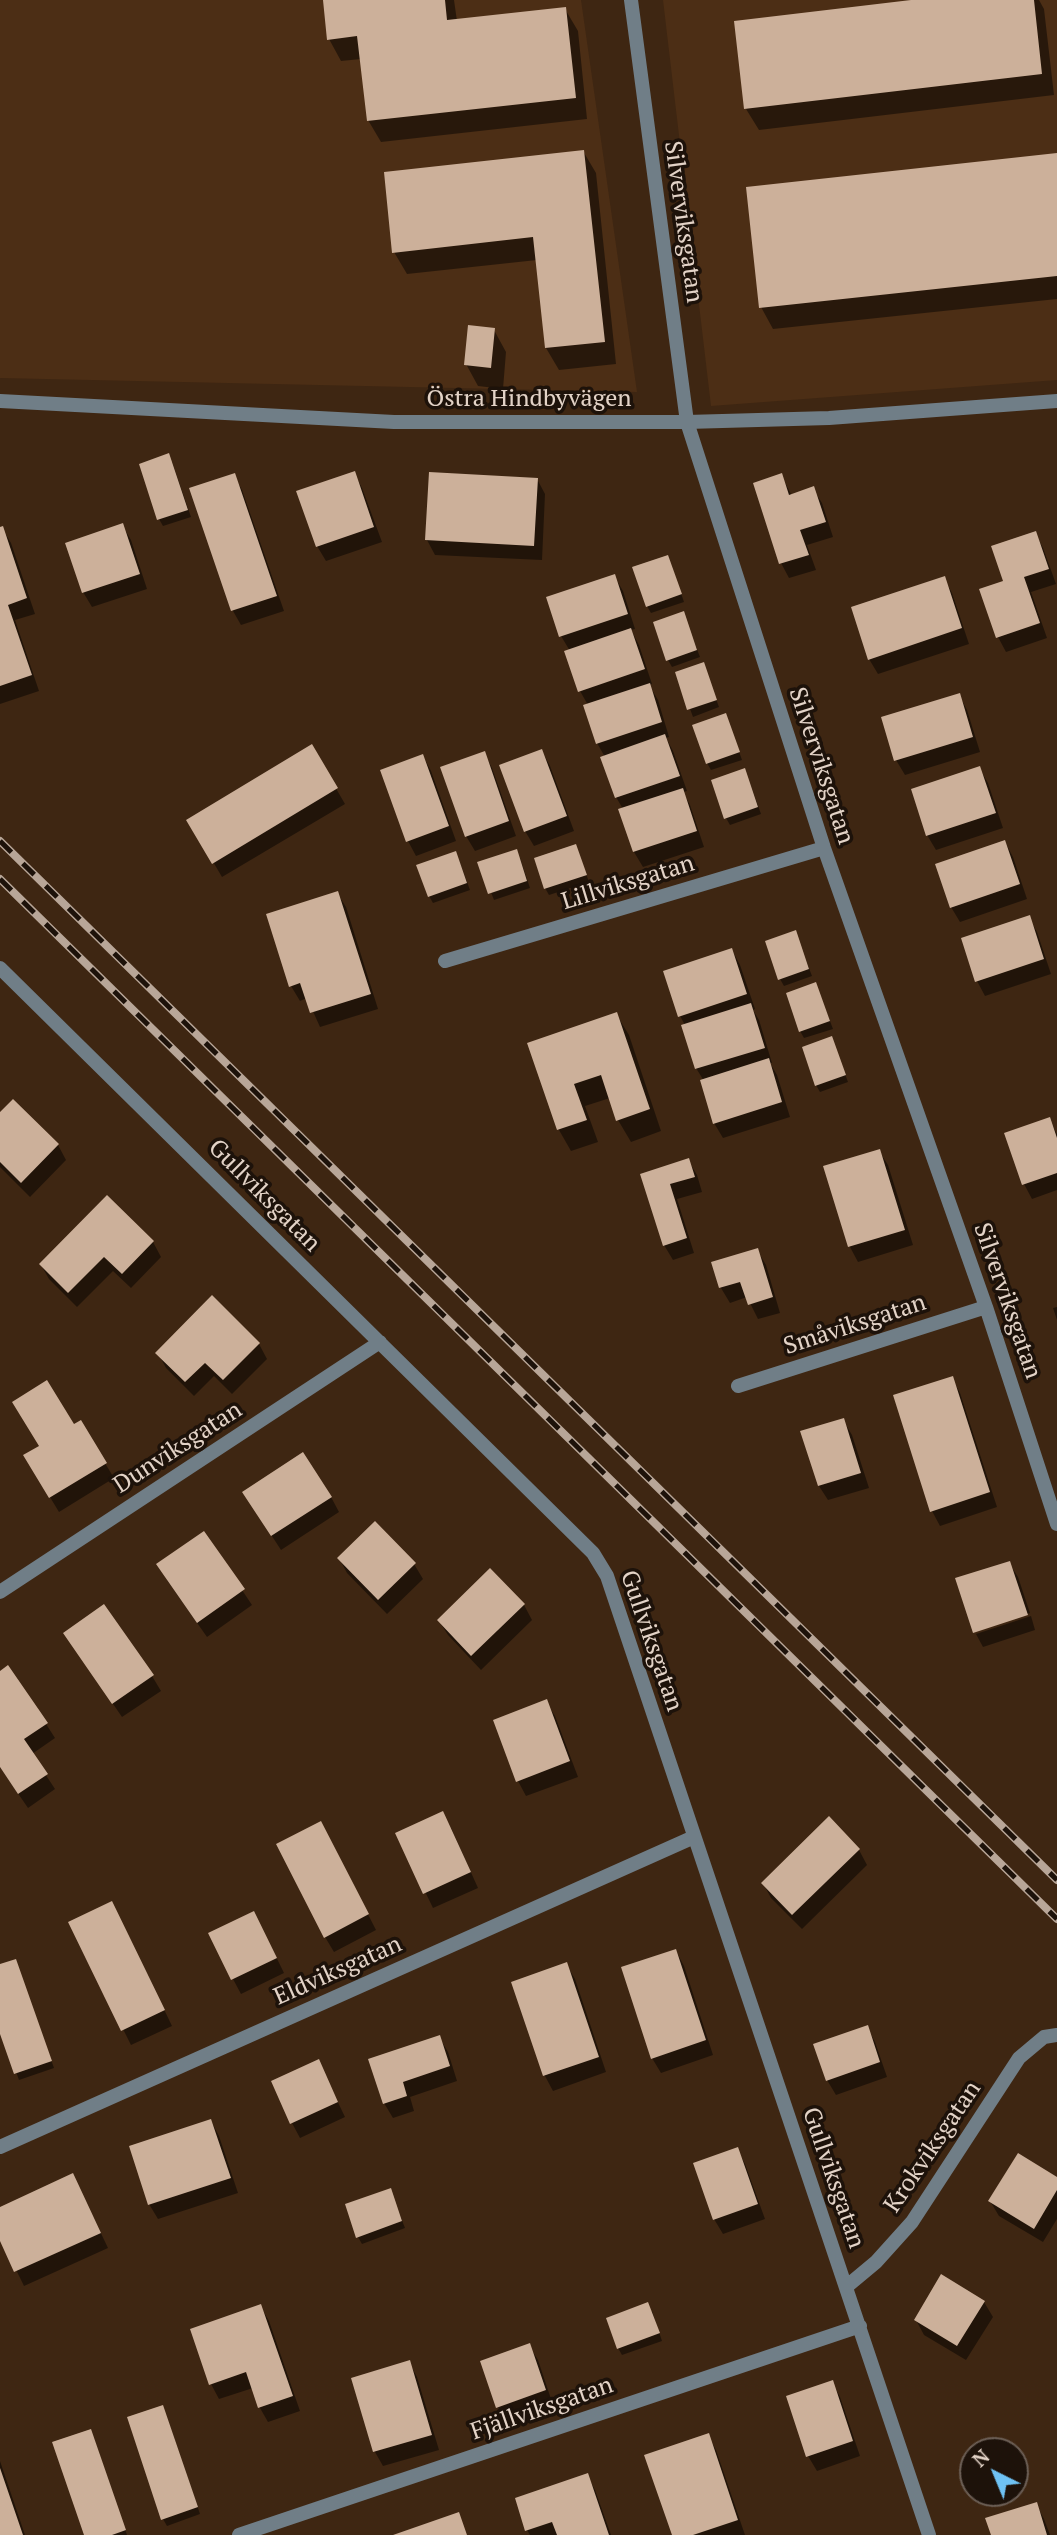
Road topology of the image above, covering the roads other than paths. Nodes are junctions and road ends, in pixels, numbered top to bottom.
1 (631, 0) edge
2 (0, 401) edge
3 (1057, 401) edge
4 (687, 422) junction
5 (824, 848) junction
6 (445, 961) dead end
7 (0, 968) edge
8 (986, 1307) junction
9 (380, 1342) junction
10 (738, 1386) dead end
11 (1057, 1524) edge
12 (0, 1592) edge
13 (694, 1837) junction
14 (1057, 2035) edge
15 (0, 2147) edge
16 (846, 2287) junction
17 (860, 2326) junction
18 (239, 2535) edge
19 (929, 2535) edge

1 - 4 street, Silverviksgatan
2 - 4 street, Östra Hindbyvägen
3 - 4 street, Östra Hindbyvägen
4 - 5 street, Silverviksgatan
5 - 6 street, Lillviksgatan
5 - 8 street, Silverviksgatan
7 - 9 street, Gullviksgatan
8 - 10 street, Småviksgatan
8 - 11 street, Silverviksgatan
9 - 12 street, Dunviksgatan
9 - 13 street, Gullviksgatan
13 - 15 street, Eldviksgatan
13 - 16 street, Gullviksgatan
14 - 16 street, Krokviksgatan
16 - 17 street, Gullviksgatan
17 - 18 street, Fjällviksgatan
17 - 19 street, Gullviksgatan

